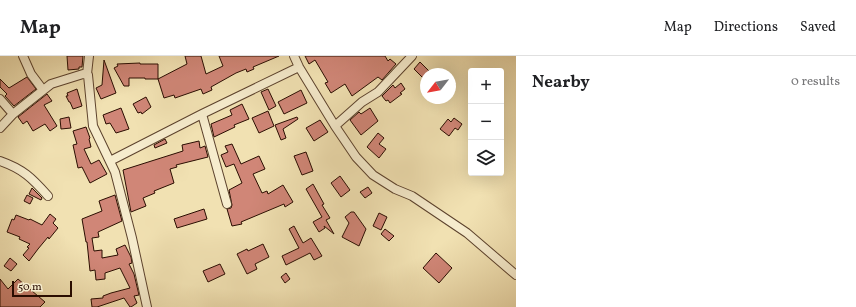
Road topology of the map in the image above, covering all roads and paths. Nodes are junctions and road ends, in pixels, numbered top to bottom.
1 (23, 56) edge
2 (89, 56) edge
3 (294, 56) edge
4 (412, 56) edge
5 (299, 67) junction
6 (88, 74) junction
7 (43, 90) junction
8 (0, 99) edge
9 (12, 114) junction
10 (202, 114) junction
11 (335, 126) junction
12 (0, 128) edge
13 (0, 161) edge
14 (110, 161) junction
15 (48, 196) dead end
16 (227, 204) dead end
17 (516, 276) edge
18 (147, 307) edge

1 - 7 street
2 - 6 street
3 - 5 street
4 - 11 street
5 - 10 street
5 - 11 street
6 - 7 street
6 - 14 street
7 - 9 street
8 - 9 street
9 - 12 street
10 - 14 street
10 - 16 street
11 - 17 street
13 - 15 street
14 - 18 street

